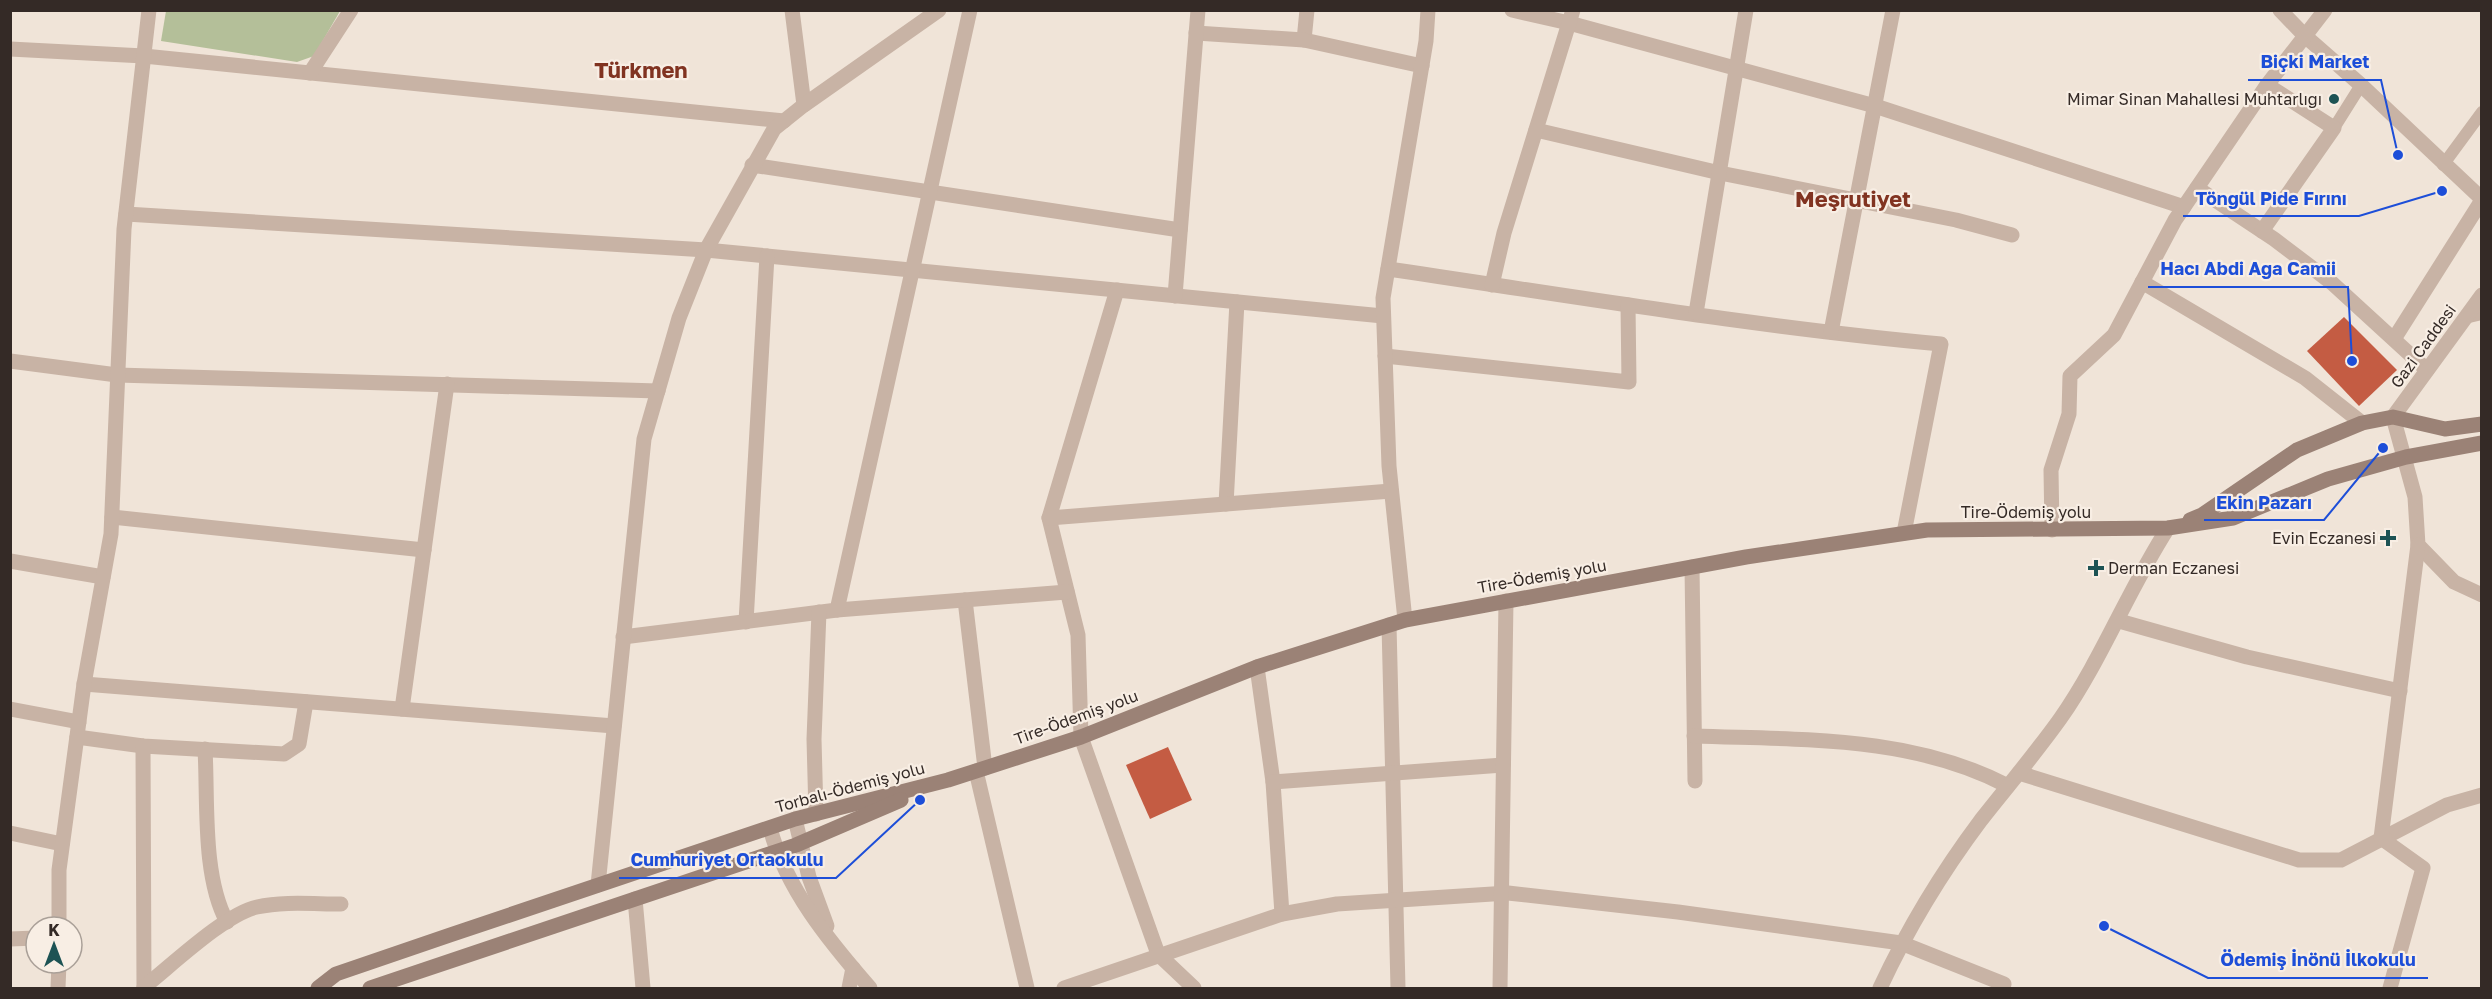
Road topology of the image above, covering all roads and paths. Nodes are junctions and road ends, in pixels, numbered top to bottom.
1 (149, 10) edge
2 (351, 10) edge
3 (792, 10) edge
4 (939, 10) edge
5 (970, 10) edge
6 (1198, 10) edge
7 (1307, 10) edge
8 (1428, 10) edge
9 (1512, 10) edge
10 (1746, 10) edge
11 (1893, 10) edge
12 (2280, 10) edge
13 (2325, 10) edge
14 (1571, 17) edge
15 (1196, 33) junction
16 (2305, 36) junction
17 (1304, 40) junction
18 (10, 49) edge
19 (144, 56) junction
20 (1422, 66) junction
21 (1739, 68) junction
22 (310, 73) junction
23 (2267, 85) junction
24 (2361, 85) junction
25 (804, 105) junction
26 (1875, 106) junction
27 (2481, 112) edge
28 (784, 121) junction
29 (2334, 128) junction
30 (1536, 130) junction
31 (752, 165) junction
32 (2443, 165) junction
33 (1720, 172) junction
34 (2197, 188) junction
35 (930, 192) junction
36 (2481, 199) edge
37 (1856, 201) junction
38 (2184, 207) junction
39 (126, 214) junction
40 (1180, 230) junction
41 (2262, 231) junction
42 (2012, 235) dead end
43 (706, 250) junction
44 (767, 256) junction
45 (1388, 269) junction
46 (912, 270) junction
47 (2142, 282) junction
48 (1492, 285) junction
49 (1117, 290) junction
50 (2481, 295) edge
51 (1175, 296) junction
52 (1237, 302) junction
53 (1628, 305) junction
54 (1696, 313) junction
55 (2481, 314) edge
56 (1383, 316) junction
57 (2465, 318) junction
58 (1830, 332) junction
59 (2394, 339) junction
60 (1385, 356) junction
61 (10, 361) edge
62 (2427, 370) junction
63 (117, 375) junction
64 (447, 384) junction
65 (658, 391) junction
66 (2393, 417) junction
67 (2362, 423) junction
68 (2481, 424) edge
69 (2481, 443) edge
70 (2406, 457) junction
71 (1391, 491) junction
72 (1226, 504) junction
73 (112, 517) junction
74 (1049, 518) junction
75 (2168, 528) junction
76 (2052, 530) junction
77 (1904, 533) junction
78 (2418, 545) junction
79 (424, 550) junction
80 (10, 561) edge
81 (1692, 567) junction
82 (103, 577) junction
83 (1067, 592) junction
84 (2481, 595) edge
85 (965, 600) junction
86 (1506, 601) junction
87 (837, 610) junction
88 (819, 612) junction
89 (1405, 620) junction
90 (2119, 621) junction
91 (746, 622) junction
92 (1389, 625) junction
93 (623, 637) junction
94 (1257, 667) junction
95 (84, 684) junction
96 (2400, 691) junction
97 (306, 702) junction
98 (10, 709) edge
99 (402, 709) junction
100 (614, 726) junction
101 (78, 730) junction
102 (1694, 736) junction
103 (1081, 737) junction
104 (143, 746) junction
105 (205, 749) junction
106 (1503, 765) junction
107 (981, 769) junction
108 (1393, 773) junction
109 (2019, 773) junction
110 (948, 780) junction
111 (1695, 781) dead end
112 (1273, 782) junction
113 (2008, 786) junction
114 (2481, 795) edge
115 (816, 813) junction
116 (795, 819) junction
117 (770, 828) junction
118 (10, 833) edge
119 (2381, 838) junction
120 (801, 842) junction
121 (62, 844) junction
122 (776, 851) junction
123 (598, 885) junction
124 (1502, 893) junction
125 (635, 898) junction
126 (1396, 900) junction
127 (341, 904) dead end
128 (1282, 914) junction
129 (59, 915) edge
130 (227, 922) junction
131 (1901, 943) junction
132 (836, 948) junction
133 (1158, 954) junction
134 (853, 968) junction
135 (144, 988) edge
136 (318, 988) edge
137 (370, 988) edge
138 (643, 988) edge
139 (849, 988) edge
140 (870, 988) edge
141 (1027, 988) edge
142 (1064, 988) edge
143 (1194, 988) edge
144 (1398, 988) edge
145 (1500, 988) edge
146 (1880, 988) edge
147 (2003, 988) edge
148 (2390, 988) edge

1 - 19 street
2 - 22 street
3 - 25 street
4 - 25 street
5 - 35 street
6 - 15 street
7 - 17 street
8 - 20 street
9 - 14 street
10 - 21 street
11 - 26 street
12 - 16 street
13 - 16 street
14 - 21 street
14 - 30 street
15 - 17 street
15 - 40 street
16 - 23 street
16 - 24 street
17 - 20 street
18 - 19 street
19 - 22 street
19 - 39 street
20 - 45 street
21 - 26 street
21 - 33 street
22 - 28 street
23 - 29 street
23 - 34 street
24 - 29 street
24 - 32 street
25 - 28 street
26 - 37 street
26 - 38 street
27 - 32 street
28 - 31 street
29 - 41 street
30 - 33 street
30 - 48 street
31 - 35 street
31 - 43 street
32 - 36 street
33 - 37 street
33 - 54 street
34 - 38 street
34 - 41 street
35 - 40 street
35 - 46 street
36 - 59 street
37 - 42 street
37 - 58 street
38 - 47 street
39 - 43 street
39 - 63 street
40 - 51 street
41 - 59 street
43 - 44 street
43 - 65 street
44 - 46 street
44 - 91 street
45 - 48 street
45 - 56 street
46 - 49 street
46 - 87 street
47 - 67 street
47 - 76 street
48 - 53 street
49 - 51 street
49 - 74 street
50 - 57 street, Gazi Caddesi
51 - 52 street
52 - 56 street
52 - 72 street
53 - 54 street
53 - 60 street
54 - 58 street
55 - 57 street
56 - 60 street
57 - 62 street, Gazi Caddesi
58 - 77 street
59 - 62 street
60 - 71 street
61 - 63 street
62 - 66 street, Gazi Caddesi
63 - 64 street
63 - 73 street
64 - 65 street
64 - 79 street
65 - 93 street
66 - 67 main road
66 - 68 main road
66 - 70 street
67 - 75 main road
69 - 70 main road
70 - 75 main road
70 - 78 street
71 - 72 street
71 - 89 street
72 - 74 street
73 - 79 street
73 - 82 street
74 - 83 street
75 - 76 main road, Tire-Ödemiş yolu
75 - 90 street
76 - 77 main road, Tire-Ödemiş yolu
77 - 81 main road, Tire-Ödemiş yolu
78 - 84 street
78 - 96 street
79 - 99 street
80 - 82 street
81 - 86 main road, Tire-Ödemiş yolu
81 - 102 street
82 - 95 street
83 - 85 street
83 - 103 street
85 - 87 street
85 - 107 street
86 - 89 main road, Tire-Ödemiş yolu
86 - 106 street
87 - 88 street
88 - 91 street
88 - 115 street
89 - 92 main road, Tire-Ödemiş yolu
90 - 96 street
90 - 109 street
91 - 93 street
92 - 94 main road, Tire-Ödemiş yolu
92 - 108 street
93 - 100 street
94 - 103 main road, Tire-Ödemiş yolu
94 - 112 street
95 - 97 street
95 - 101 street
96 - 119 street
97 - 99 street
97 - 105 street
98 - 101 street
99 - 100 street
100 - 123 street
101 - 104 street
101 - 121 street
102 - 111 street
102 - 113 street
103 - 107 main road, Tire-Ödemiş yolu
103 - 133 street
104 - 105 street
104 - 135 street
105 - 130 street
106 - 108 street
106 - 124 street
107 - 110 main road, Tire-Ödemiş yolu
107 - 141 street
108 - 112 street
108 - 126 street
109 - 113 street
109 - 119 street
110 - 115 main road, Torbalı-Ödemiş yolu
110 - 120 main road, Torbalı-Ödemiş yolu
112 - 128 street
113 - 131 street
114 - 119 street
115 - 116 main road, Torbalı-Ödemiş yolu
116 - 117 main road, Torbalı-Ödemiş yolu
116 - 120 street
117 - 122 street
117 - 123 main road, Torbalı-Ödemiş yolu
118 - 121 street
119 - 148 street
120 - 122 main road, Torbalı-Ödemiş yolu
120 - 132 street
121 - 129 street
122 - 125 main road, Torbalı-Ödemiş yolu
122 - 132 street
123 - 136 main road, Torbalı-Ödemiş yolu
124 - 126 street
124 - 131 street
124 - 145 street
125 - 137 main road, Torbalı-Ödemiş yolu
125 - 138 street
126 - 128 street
126 - 144 street
127 - 130 street
128 - 133 street
130 - 135 street
131 - 146 street
131 - 147 street
132 - 134 street
133 - 142 street
133 - 143 street
134 - 139 street
134 - 140 street

